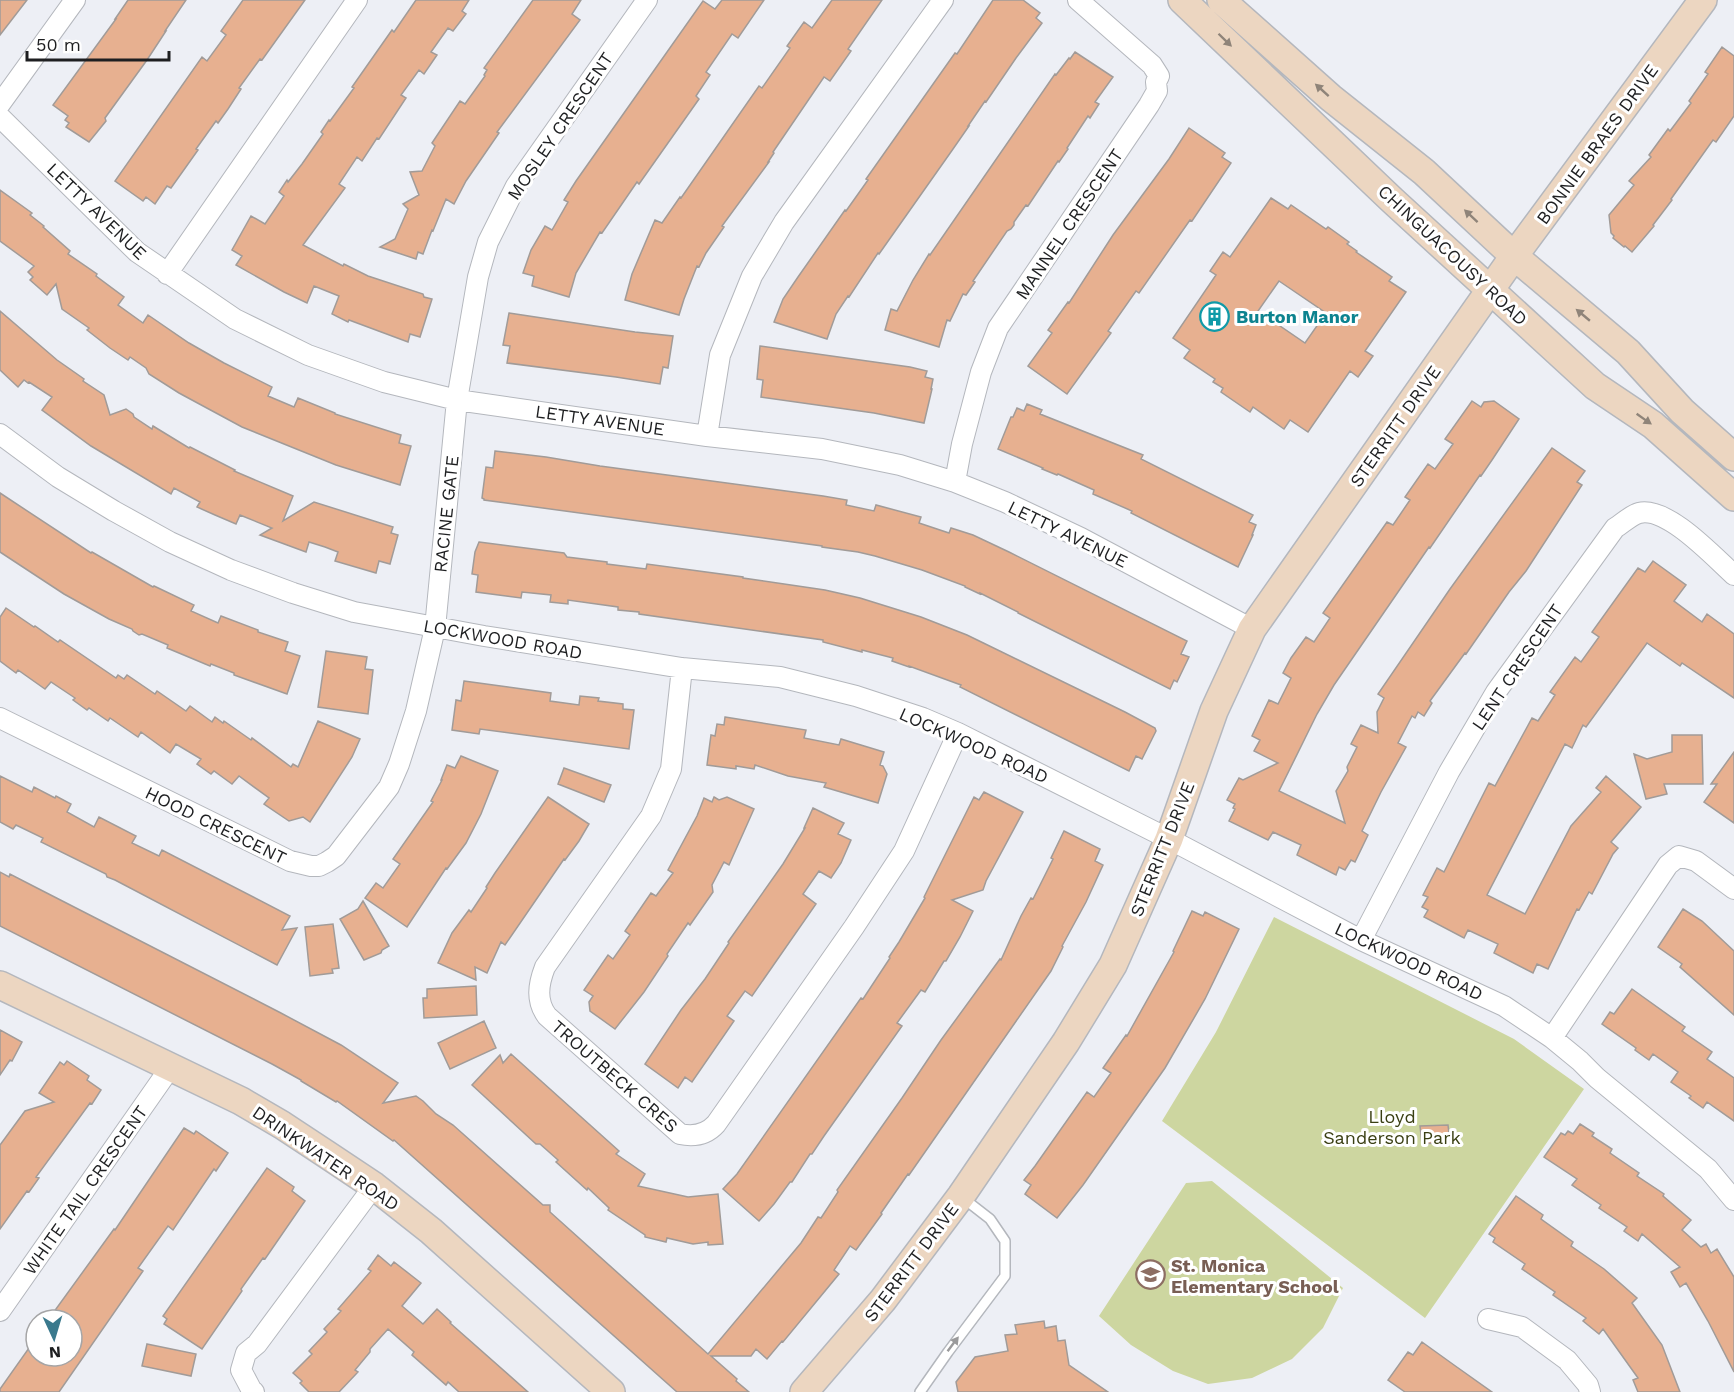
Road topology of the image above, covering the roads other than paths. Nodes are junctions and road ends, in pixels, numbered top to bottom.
1 (75, 0) edge
2 (357, 0) edge
3 (647, 0) edge
4 (943, 0) edge
5 (1078, 0) edge
6 (1182, 0) edge
7 (1221, 0) edge
8 (1703, 0) edge
9 (0, 104) edge
10 (0, 117) edge
11 (1514, 256) junction
12 (166, 274) junction
13 (1491, 289) junction
14 (457, 400) junction
15 (0, 434) edge
16 (707, 436) junction
17 (1734, 457) edge
18 (955, 482) junction
19 (1734, 497) edge
20 (1734, 575) edge
21 (435, 628) junction
22 (1252, 628) junction
23 (682, 668) junction
24 (0, 718) edge
25 (958, 733) junction
26 (1169, 839) junction
27 (1734, 889) edge
28 (1361, 940) junction
29 (0, 985) edge
30 (1552, 1038) junction
31 (170, 1068) junction
32 (374, 1186) junction
33 (961, 1196) junction
34 (1734, 1200) edge
35 (0, 1311) edge
36 (1488, 1319) dead end
37 (810, 1390) edge
38 (254, 1392) edge
39 (611, 1392) edge
40 (920, 1392) edge
41 (1590, 1392) edge

1 - 9 street
2 - 12 street
3 - 14 street, MOSLEY CRESCENT
4 - 16 street
5 - 18 street, MANNEL CRESCENT
6 -> 13 street, CHINGUACOUSY ROAD
11 -> 7 street
8 - 11 street, BONNIE BRAES DRIVE
10 - 12 street, LETTY AVENUE
11 - 13 street, BONNIE BRAES DRIVE
17 -> 11 street
12 - 14 street, LETTY AVENUE
13 -> 19 street, CHINGUACOUSY ROAD
13 - 22 street, STERRITT DRIVE
14 - 16 street, LETTY AVENUE
14 - 21 street, RACINE GATE
15 - 21 street, LOCKWOOD ROAD
16 - 18 street, LETTY AVENUE
18 - 22 street, LETTY AVENUE
20 - 28 street, LENT CRESCENT
21 - 23 street, LOCKWOOD ROAD
21 - 24 street, HOOD CRESCENT
22 - 26 street, STERRITT DRIVE
23 - 25 street, LOCKWOOD ROAD
23 - 25 street, TROUTBECK CRES
25 - 26 street, LOCKWOOD ROAD
26 - 28 street, LOCKWOOD ROAD
26 - 33 street, STERRITT DRIVE
27 - 30 street
28 - 30 street, LOCKWOOD ROAD
29 - 31 street, DRINKWATER ROAD
30 - 34 street, LOCKWOOD ROAD
31 - 32 street, DRINKWATER ROAD
31 - 35 street, WHITE TAIL CRESCENT
32 - 38 street
32 - 39 street, DRINKWATER ROAD
33 - 37 street, STERRITT DRIVE
40 -> 33 lane
36 - 41 street

